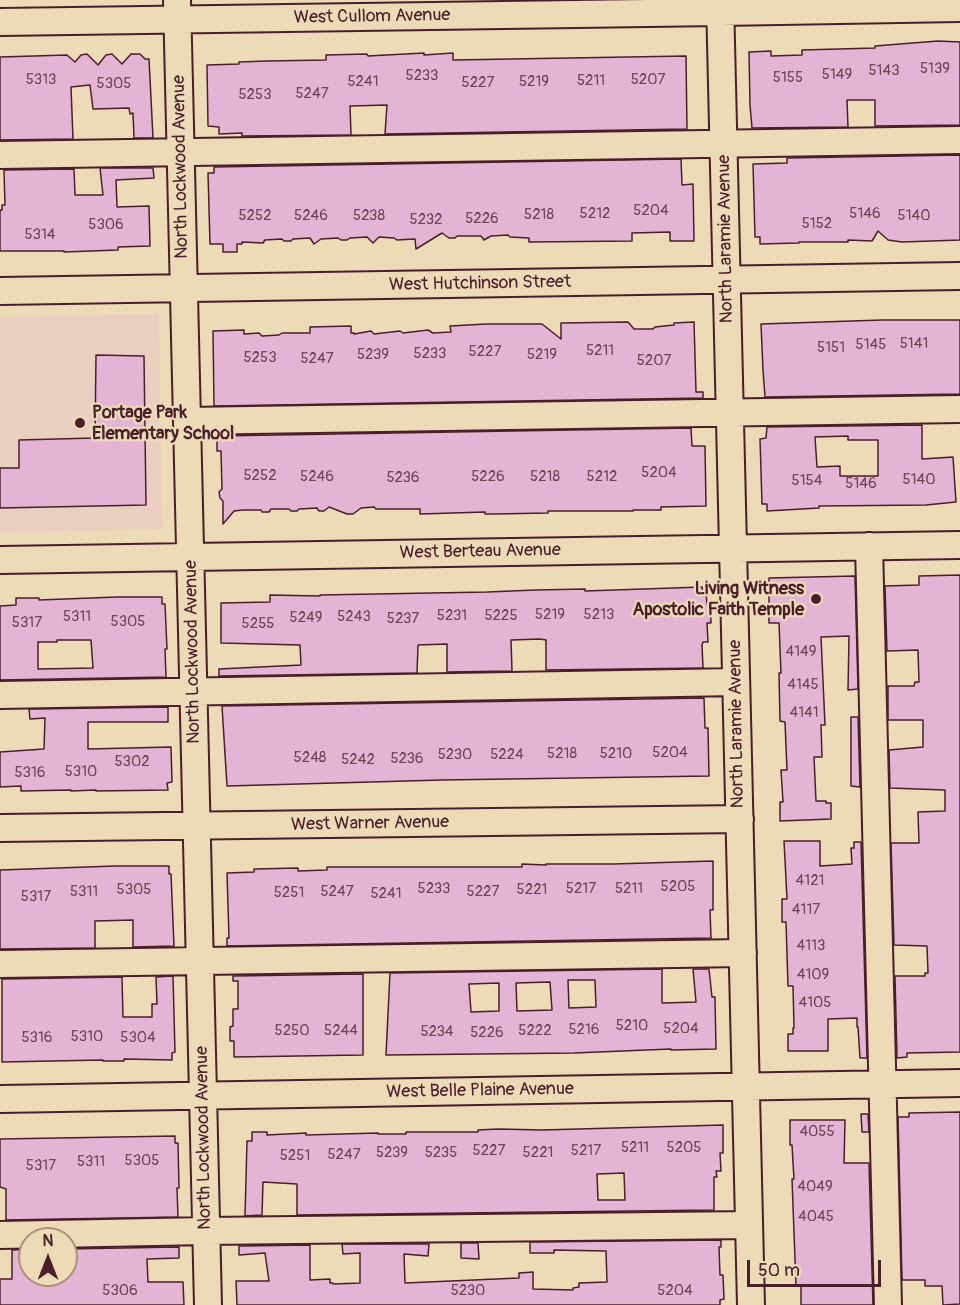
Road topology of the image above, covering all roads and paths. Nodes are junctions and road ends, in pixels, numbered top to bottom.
1 (830, 5) edge
2 (720, 6) edge
3 (960, 8) edge
4 (177, 10) edge
5 (0, 22) edge
6 (960, 140) edge
7 (724, 144) junction
8 (181, 152) junction
9 (0, 155) edge
10 (960, 276) edge
11 (727, 280) junction
12 (184, 288) junction
13 (0, 291) edge
14 (960, 409) edge
15 (730, 412) junction
16 (187, 421) junction
17 (960, 544) edge
18 (869, 546) junction
19 (733, 548) junction
20 (190, 557) junction
21 (0, 560) edge
22 (736, 682) junction
23 (194, 691) junction
24 (0, 695) edge
25 (740, 819) junction
26 (196, 826) junction
27 (0, 828) edge
28 (743, 953) junction
29 (200, 960) junction
30 (0, 964) edge
31 (960, 1083) edge
32 (883, 1084) junction
33 (746, 1086) junction
34 (203, 1096) junction
35 (0, 1099) edge
36 (749, 1225) junction
37 (206, 1231) junction
38 (0, 1234) edge
39 (208, 1305) edge
40 (751, 1305) edge
41 (888, 1305) edge

1 - 2 street, West Cullom Avenue
1 - 3 street, West Cullom Avenue
2 - 4 street, West Cullom Avenue
2 - 7 street, North Laramie Avenue
4 - 5 street, West Cullom Avenue
4 - 8 street, North Lockwood Avenue
6 - 7 street
7 - 8 street
7 - 11 street, North Laramie Avenue
8 - 9 street
8 - 12 street, North Lockwood Avenue
10 - 11 street, West Hutchinson Street
11 - 12 street, West Hutchinson Street
11 - 15 street, North Laramie Avenue
12 - 13 street, West Hutchinson Street
12 - 16 street, North Lockwood Avenue
14 - 15 street
15 - 16 street
15 - 19 street, North Laramie Avenue
16 - 20 street, North Lockwood Avenue
17 - 18 street, West Berteau Avenue
18 - 19 street, West Berteau Avenue
18 - 32 street
19 - 20 street, West Berteau Avenue
19 - 22 street, North Laramie Avenue
20 - 21 street, West Berteau Avenue
20 - 23 street, North Lockwood Avenue
22 - 23 street
22 - 25 street, North Laramie Avenue
23 - 24 street
23 - 26 street, North Lockwood Avenue
25 - 26 street, West Warner Avenue
25 - 28 street, North Laramie Avenue
26 - 27 street, West Warner Avenue
26 - 29 street, North Lockwood Avenue
28 - 29 street
28 - 33 street, North Laramie Avenue
29 - 30 street
29 - 34 street, North Lockwood Avenue
31 - 32 street, West Belle Plaine Avenue
32 - 33 street, West Belle Plaine Avenue
32 - 41 street
33 - 34 street, West Belle Plaine Avenue
33 - 36 street, North Laramie Avenue
34 - 35 street, West Belle Plaine Avenue
34 - 37 street, North Lockwood Avenue
36 - 37 street
36 - 40 street, North Laramie Avenue
37 - 38 street
37 - 39 street, North Lockwood Avenue

